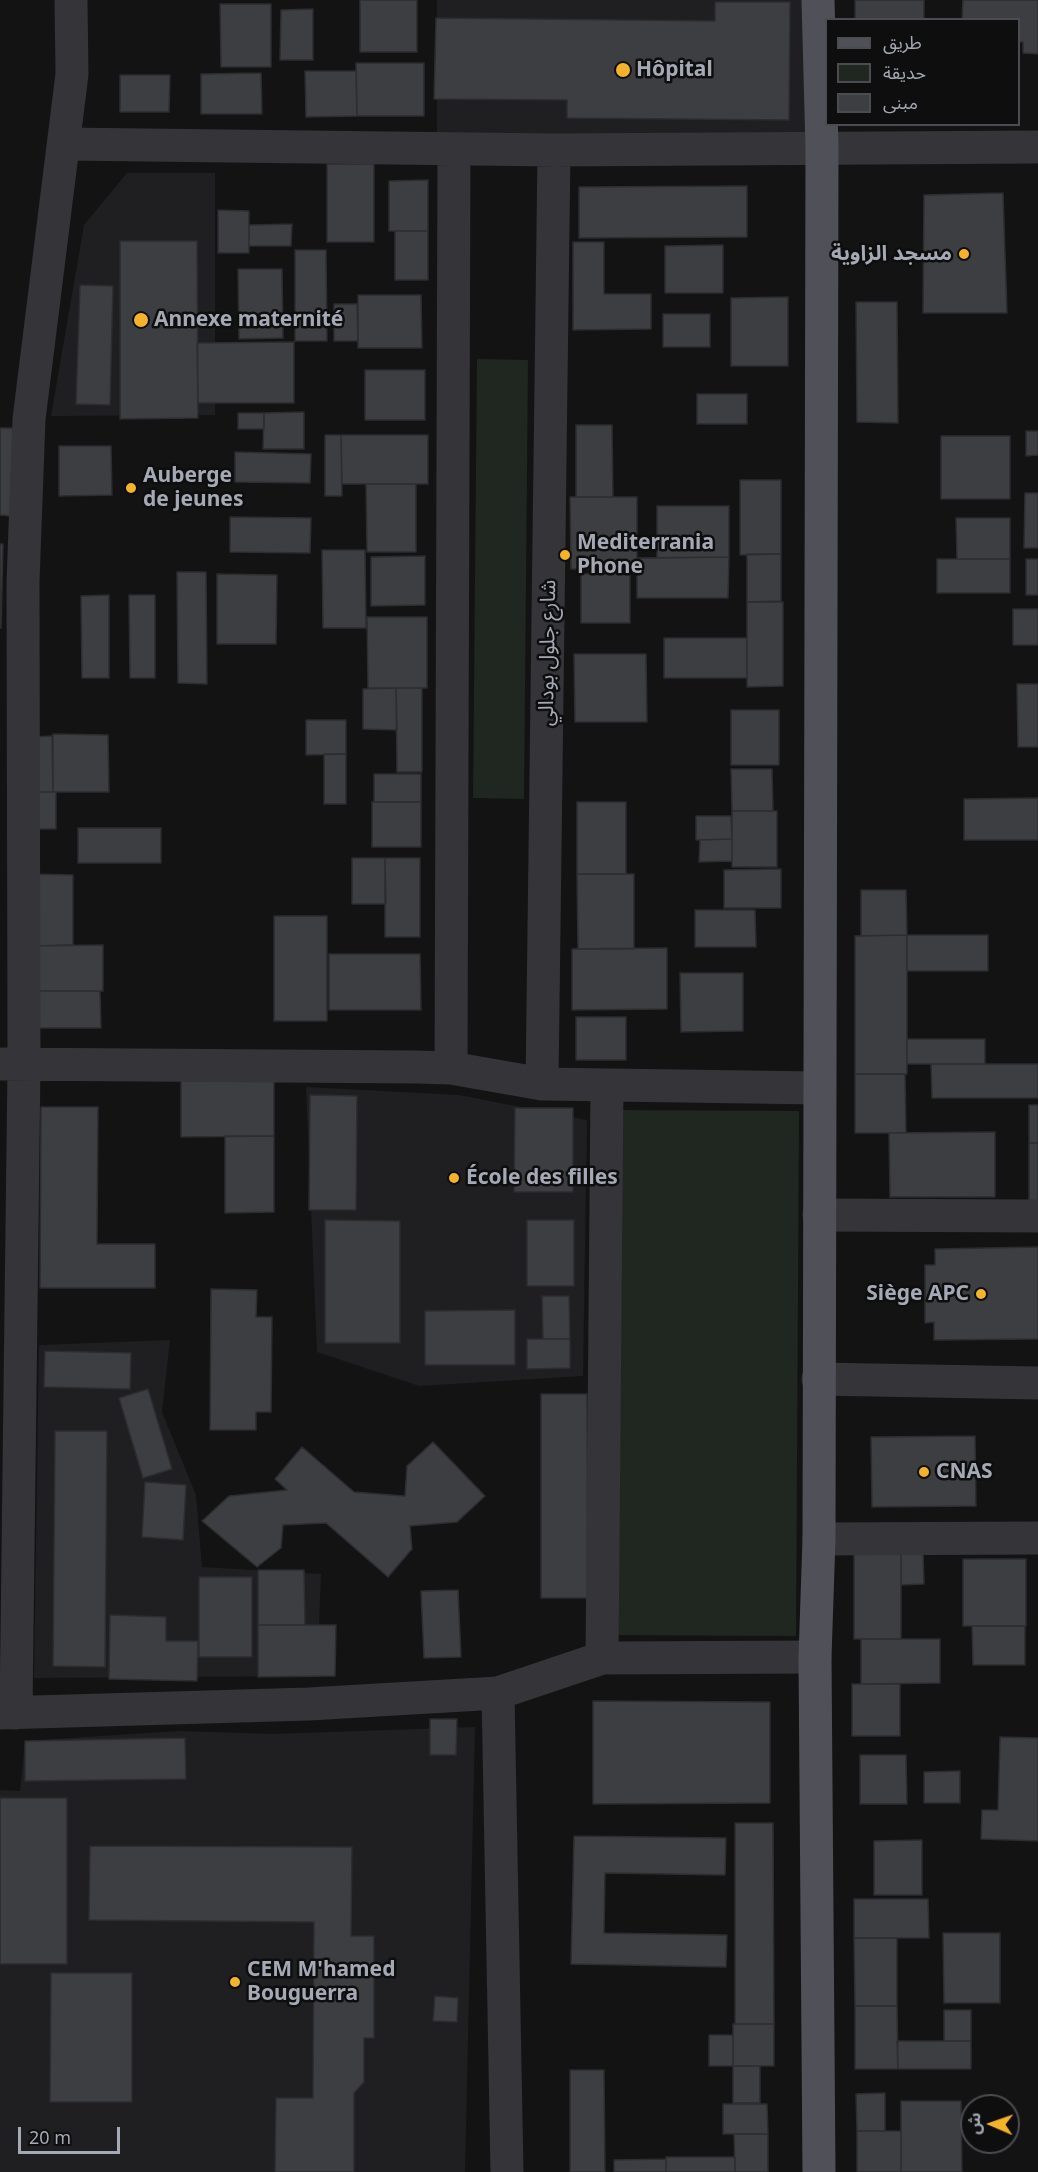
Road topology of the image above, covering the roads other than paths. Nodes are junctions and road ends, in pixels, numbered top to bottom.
1 (71, 0) edge
2 (818, 0) edge
3 (64, 144) junction
4 (1038, 147) edge
5 (822, 148) junction
6 (454, 149) junction
7 (554, 150) junction
8 (12, 1065) edge
9 (451, 1068) junction
10 (543, 1084) junction
11 (607, 1086) junction
12 (818, 1088) junction
13 (819, 1215) junction
14 (1038, 1216) edge
15 (818, 1379) junction
16 (1038, 1383) edge
17 (1038, 1538) edge
18 (819, 1539) junction
19 (815, 1657) junction
20 (602, 1658) junction
21 (498, 1693) junction
22 (8, 1713) edge
23 (507, 2172) edge
24 (819, 2172) edge

1 - 3 street
2 - 5 main road
3 - 6 street
3 - 8 street
4 - 5 street
5 - 7 street
5 - 12 main road
6 - 7 street
6 - 9 street
7 - 10 street, شارع جلول بودالي
8 - 9 street
8 - 22 street
9 - 10 street
10 - 11 street
11 - 12 street
11 - 20 street
12 - 13 main road
13 - 14 street
13 - 15 main road
15 - 16 street
15 - 18 main road
17 - 18 street
18 - 19 main road
19 - 20 street
19 - 24 main road
20 - 21 street
21 - 22 street
21 - 23 street

